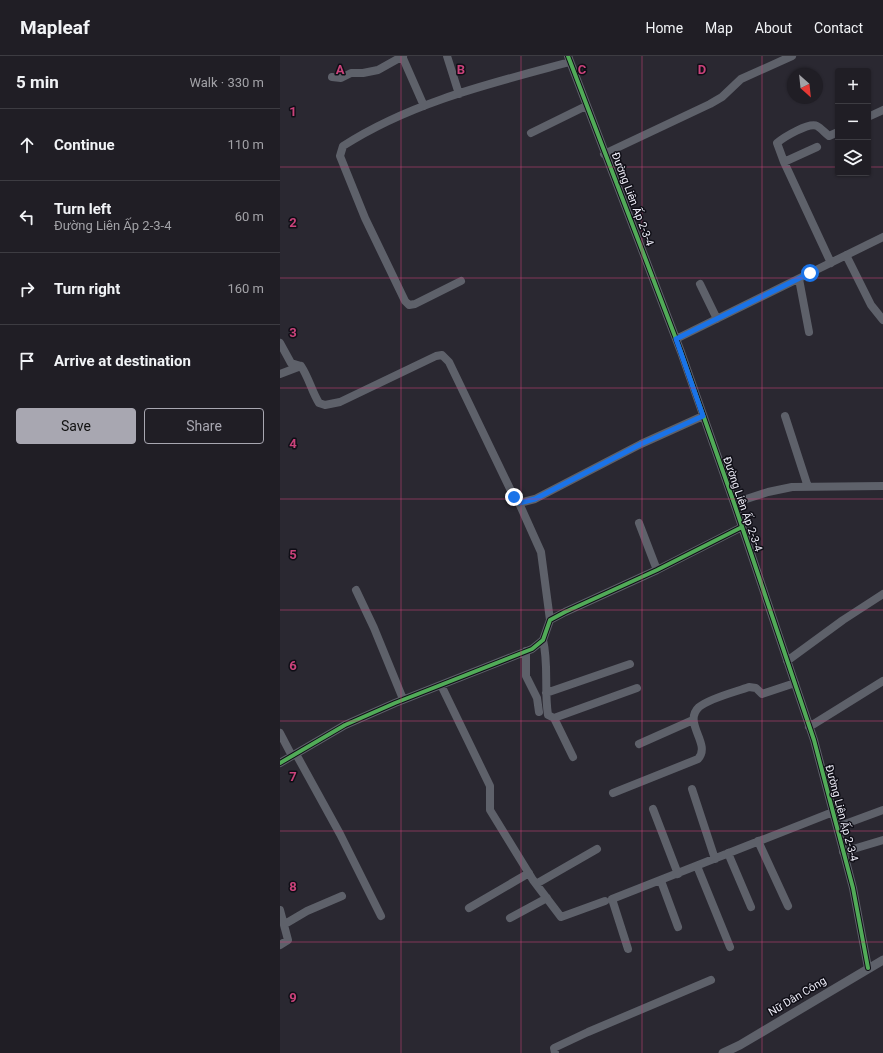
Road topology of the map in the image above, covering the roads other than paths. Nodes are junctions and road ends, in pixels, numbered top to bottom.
1 (403, 56) edge
2 (447, 56) edge
3 (792, 56) edge
4 (569, 59) edge
5 (332, 77) dead end
6 (459, 94) junction
7 (424, 106) junction
8 (586, 106) junction
9 (883, 110) edge
10 (871, 116) edge
11 (531, 133) dead end
12 (835, 133) edge
13 (817, 147) dead end
14 (604, 154) junction
15 (784, 162) junction
16 (883, 237) edge
17 (846, 255) junction
18 (831, 263) junction
19 (798, 279) junction
20 (461, 281) dead end
21 (700, 284) dead end
22 (717, 319) junction
23 (883, 320) edge
24 (809, 332) dead end
25 (676, 339) junction
26 (280, 343) edge
27 (301, 366) junction
28 (280, 374) edge
29 (703, 416) junction
30 (785, 416) dead end
31 (883, 486) edge
32 (808, 487) junction
33 (734, 502) junction
34 (519, 503) junction
35 (639, 523) dead end
36 (742, 527) junction
37 (658, 570) junction
38 (356, 590) dead end
39 (883, 594) edge
40 (550, 620) junction
41 (543, 640) junction
42 (526, 652) junction
43 (787, 661) junction
44 (630, 664) dead end
45 (883, 681) edge
46 (795, 683) junction
47 (441, 685) junction
48 (637, 688) dead end
49 (546, 693) junction
50 (403, 700) junction
51 (539, 712) dead end
52 (554, 718) junction
53 (694, 720) junction
54 (809, 727) junction
55 (280, 733) edge
56 (639, 744) dead end
57 (294, 755) junction
58 (573, 757) dead end
59 (280, 763) edge
60 (692, 788) dead end
61 (613, 793) dead end
62 (653, 810) dead end
63 (883, 810) edge
64 (833, 812) junction
65 (837, 827) junction
66 (883, 840) edge
67 (758, 841) junction
68 (597, 849) dead end
69 (843, 852) junction
70 (728, 853) junction
71 (715, 859) junction
72 (697, 866) junction
73 (529, 873) junction
74 (678, 874) junction
75 (660, 881) junction
76 (536, 884) junction
77 (342, 896) dead end
78 (547, 898) junction
79 (605, 901) dead end
80 (788, 906) dead end
81 (751, 907) dead end
82 (469, 908) dead end
83 (280, 910) edge
84 (381, 916) dead end
85 (510, 918) dead end
86 (285, 924) junction
87 (678, 927) dead end
88 (280, 945) edge
89 (730, 947) dead end
90 (628, 948) dead end
91 (883, 960) edge
92 (868, 968) junction
93 (711, 980) dead end
94 (555, 1053) edge
95 (723, 1053) edge

1 - 5 street
1 - 7 street
2 - 6 street
3 - 14 street
4 - 6 street
4 - 8 street, Đường Liên Ấp 2-3-4
6 - 7 street
7 - 20 street
8 - 11 street
8 - 14 street, Đường Liên Ấp 2-3-4
9 - 10 street
12 - 15 street
13 - 15 street
14 - 25 street, Đường Liên Ấp 2-3-4
15 - 18 street
16 - 17 street
17 - 18 street
17 - 23 street
18 - 19 street
19 - 22 street
19 - 24 street
21 - 22 street
22 - 25 street
25 - 29 street, Đường Liên Ấp 2-3-4
26 - 27 street
27 - 28 street
27 - 34 street
29 - 33 street, Đường Liên Ấp 2-3-4
29 - 34 street
30 - 32 street
31 - 32 street
32 - 33 street
33 - 36 street, Đường Liên Ấp 2-3-4
34 - 40 street
35 - 37 street
36 - 37 street
36 - 43 street, Đường Liên Ấp 2-3-4
37 - 40 street
38 - 50 street
39 - 43 street
40 - 41 street
41 - 42 street
41 - 49 street
42 - 47 street
42 - 51 street
43 - 46 street, Đường Liên Ấp 2-3-4
44 - 49 street
45 - 54 street
46 - 53 street
46 - 54 street, Đường Liên Ấp 2-3-4
47 - 50 street
47 - 73 street
48 - 52 street
49 - 52 street
50 - 57 street
52 - 58 street
53 - 56 street
53 - 61 street
54 - 64 street, Đường Liên Ấp 2-3-4
55 - 57 street
57 - 59 street
57 - 84 street
60 - 71 street
62 - 74 street
63 - 65 street
64 - 65 street, Đường Liên Ấp 2-3-4
64 - 67 street
65 - 69 street, Đường Liên Ấp 2-3-4
66 - 69 street
67 - 70 street
67 - 80 street
68 - 76 street
69 - 92 street, Đường Liên Ấp 2-3-4
70 - 71 street
70 - 81 street
71 - 72 street
72 - 74 street
72 - 89 street
73 - 76 street
73 - 82 street
74 - 75 street
75 - 87 street
75 - 90 street
76 - 78 street
77 - 86 street
78 - 79 street
78 - 85 street
83 - 86 street
86 - 88 street
91 - 92 street, Nữ Dân Công
92 - 95 street, Nữ Dân Công
93 - 94 street

